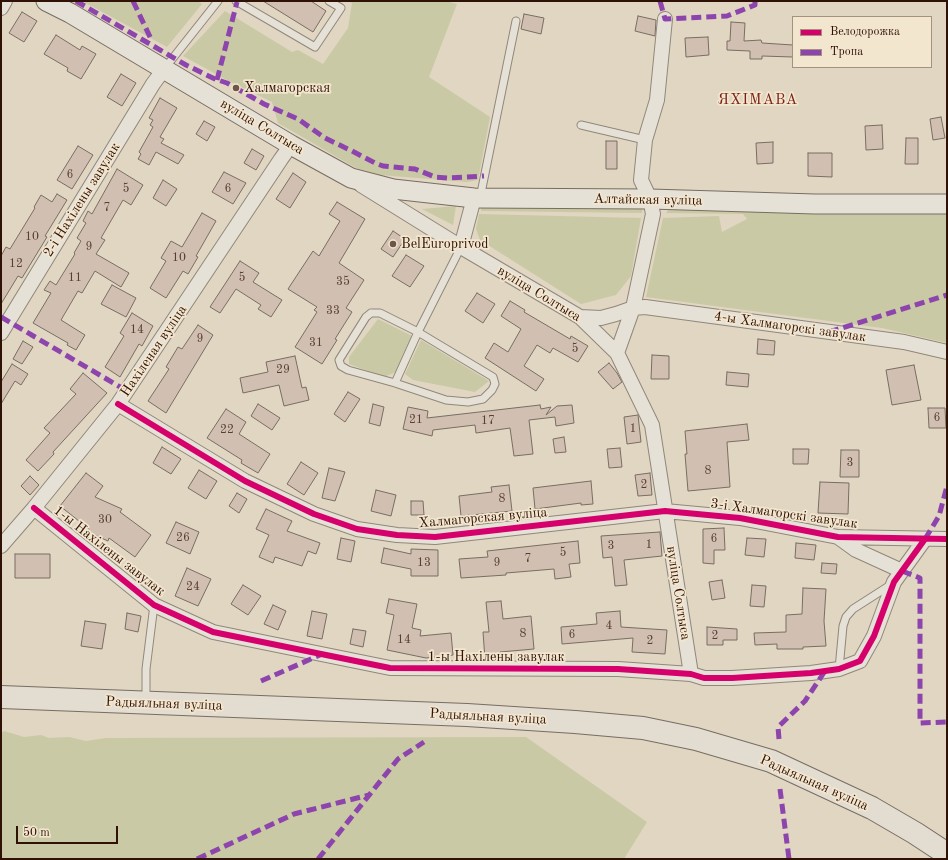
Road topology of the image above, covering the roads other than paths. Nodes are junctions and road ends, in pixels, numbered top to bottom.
1 (5, 1) edge
2 (46, 1) edge
3 (218, 1) edge
4 (236, 1) edge
5 (329, 1) edge
6 (1, 8) edge
7 (664, 19) dead end
8 (516, 21) dead end
9 (164, 69) junction
10 (581, 125) dead end
11 (645, 140) junction
12 (291, 145) junction
13 (351, 178) junction
14 (477, 198) junction
15 (650, 200) junction
16 (947, 204) edge
17 (461, 247) junction
18 (633, 308) junction
19 (580, 317) junction
20 (418, 332) junction
21 (1, 333) edge
22 (947, 352) edge
23 (618, 353) junction
24 (395, 383) junction
25 (118, 404) junction
26 (34, 508) junction
27 (665, 511) junction
28 (838, 537) junction
29 (925, 539) junction
30 (947, 539) edge
31 (3, 541) edge
32 (898, 577) junction
33 (154, 605) junction
34 (839, 669) junction
35 (691, 674) junction
36 (1, 697) edge
37 (146, 703) junction
38 (947, 854) edge

1 - 6 street
2 - 9 main road, вуліца Солтыса
3 - 9 lane
4 - 5 lane
7 - 11 street
8 - 14 lane
9 - 12 main road, вуліца Солтыса
9 - 21 street, 2-і Нахілены завулак
10 - 11 lane
11 - 15 street
12 - 13 main road, вуліца Солтыса
12 - 25 street, Нахіленая вуліца
13 - 14 main road, Алтайская вуліца
13 - 17 street, вуліца Солтыса
14 - 15 main road, Алтайская вуліца
14 - 17 street
15 - 16 main road, Алтайская вуліца
15 - 18 street
17 - 19 street, вуліца Солтыса
17 - 20 lane
18 - 19 street, 4-ы Халмагорскі завулак
18 - 22 street, 4-ы Халмагорскі завулак
18 - 23 street
19 - 23 street, вуліца Солтыса
20 - 24 lane
20 - 24 lane
20 - 24 lane
23 - 27 street, вуліца Солтыса
25 - 26 street, Нахіленая вуліца
25 - 27 street, Халмагорская вуліца
26 - 31 street, Нахіленая вуліца
26 - 33 street, 1-ы Нахілены завулак
27 - 28 street, 3-і Халмагорскі завулак
27 - 35 street, вуліца Солтыса
28 - 29 street, 3-і Халмагорскі завулак
28 - 32 street
29 - 30 street, 3-і Халмагорскі завулак
29 - 32 street, 1-ы Нахілены завулак
32 - 34 street, 1-ы Нахілены завулак
32 - 34 lane
33 - 35 street, 1-ы Нахілены завулак
33 - 37 lane
34 - 35 street, 1-ы Нахілены завулак
36 - 37 main road, Радыяльная вуліца
37 - 38 main road, Радыяльная вуліца

